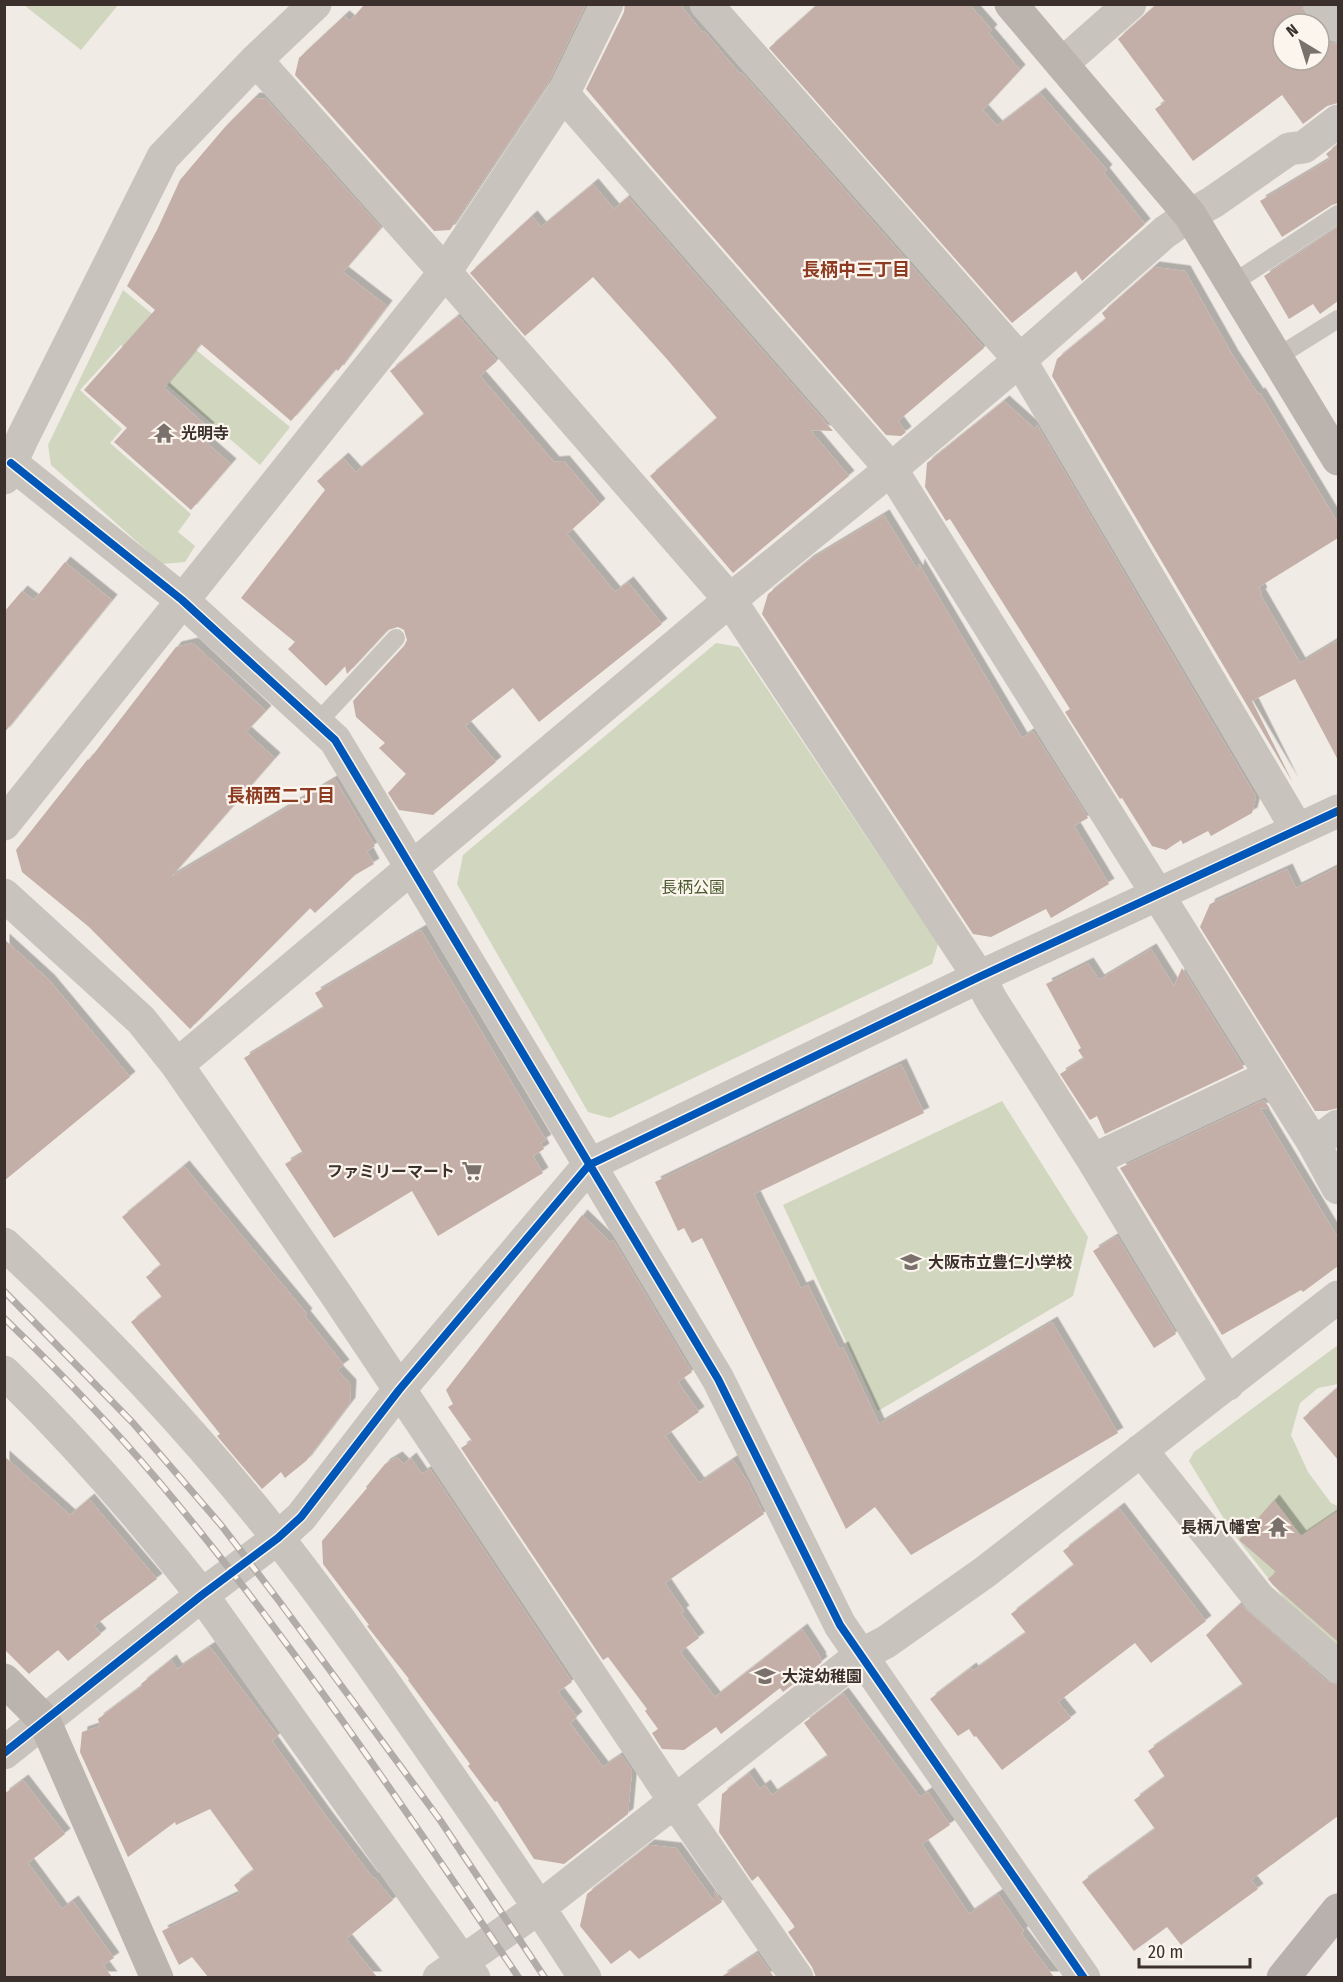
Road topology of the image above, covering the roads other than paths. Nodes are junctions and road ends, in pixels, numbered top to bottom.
1 (315, 4) edge
2 (607, 4) edge
3 (706, 4) edge
4 (1011, 4) edge
5 (1130, 4) edge
6 (1319, 4) edge
7 (1338, 26) edge
8 (256, 60) junction
9 (1062, 64) junction
10 (563, 94) junction
11 (1338, 121) edge
12 (1190, 214) junction
13 (1338, 214) edge
14 (445, 272) junction
15 (1233, 284) junction
16 (1338, 319) edge
17 (1277, 357) junction
18 (1020, 360) junction
19 (1337, 453) edge
20 (891, 469) junction
21 (8, 471) edge
22 (182, 600) junction
23 (730, 600) junction
24 (396, 638) dead end
25 (317, 723) junction
26 (1338, 811) edge
27 (4, 824) edge
28 (1297, 829) junction
29 (410, 866) junction
30 (4, 895) edge
31 (1158, 895) junction
32 (979, 977) junction
33 (177, 1065) junction
34 (1271, 1076) junction
35 (1326, 1135) edge
36 (1093, 1160) junction
37 (589, 1165) junction
38 (1338, 1188) edge
39 (4, 1244) edge
40 (1338, 1297) edge
41 (4, 1372) edge
42 (1228, 1383) junction
43 (399, 1390) junction
44 (1141, 1450) junction
45 (269, 1544) junction
46 (211, 1588) junction
47 (861, 1655) junction
48 (1338, 1667) edge
49 (4, 1680) edge
50 (44, 1720) junction
51 (4, 1753) edge
52 (674, 1800) junction
53 (540, 1908) junction
54 (1338, 1910) edge
55 (458, 1972) edge
56 (157, 1977) edge
57 (585, 1977) edge
58 (797, 1977) edge
59 (1084, 1977) edge
60 (1283, 1977) edge

1 - 8 street
2 - 10 street
3 - 18 street
4 - 9 street
5 - 9 street
6 - 7 street
8 - 14 street
8 - 21 street
9 - 12 street
10 - 14 street
10 - 20 street
11 - 12 street
12 - 15 street
12 - 18 street
13 - 15 lane
14 - 22 street
14 - 23 street
15 - 17 street
16 - 17 lane
17 - 19 street
18 - 20 street
18 - 28 street
20 - 23 street
20 - 31 street
21 - 22 street
22 - 25 street
22 - 27 street
23 - 29 street
23 - 32 street
24 - 25 lane
25 - 29 street
26 - 28 street
28 - 31 street
29 - 33 street
29 - 37 street
30 - 33 street
31 - 32 street
31 - 34 street
32 - 36 street
32 - 37 street
33 - 43 street
34 - 35 street
34 - 36 street
35 - 38 street
36 - 42 street
37 - 43 street
37 - 47 street
39 - 45 street
40 - 42 street
41 - 46 street
42 - 44 street
43 - 45 street
43 - 52 street
44 - 47 street
44 - 48 street
45 - 46 street
45 - 53 street
46 - 50 street
46 - 55 street
47 - 52 street
47 - 59 street
49 - 50 street
50 - 51 street
50 - 56 street
52 - 53 street
52 - 58 street
53 - 55 street
53 - 57 street
54 - 60 main road

